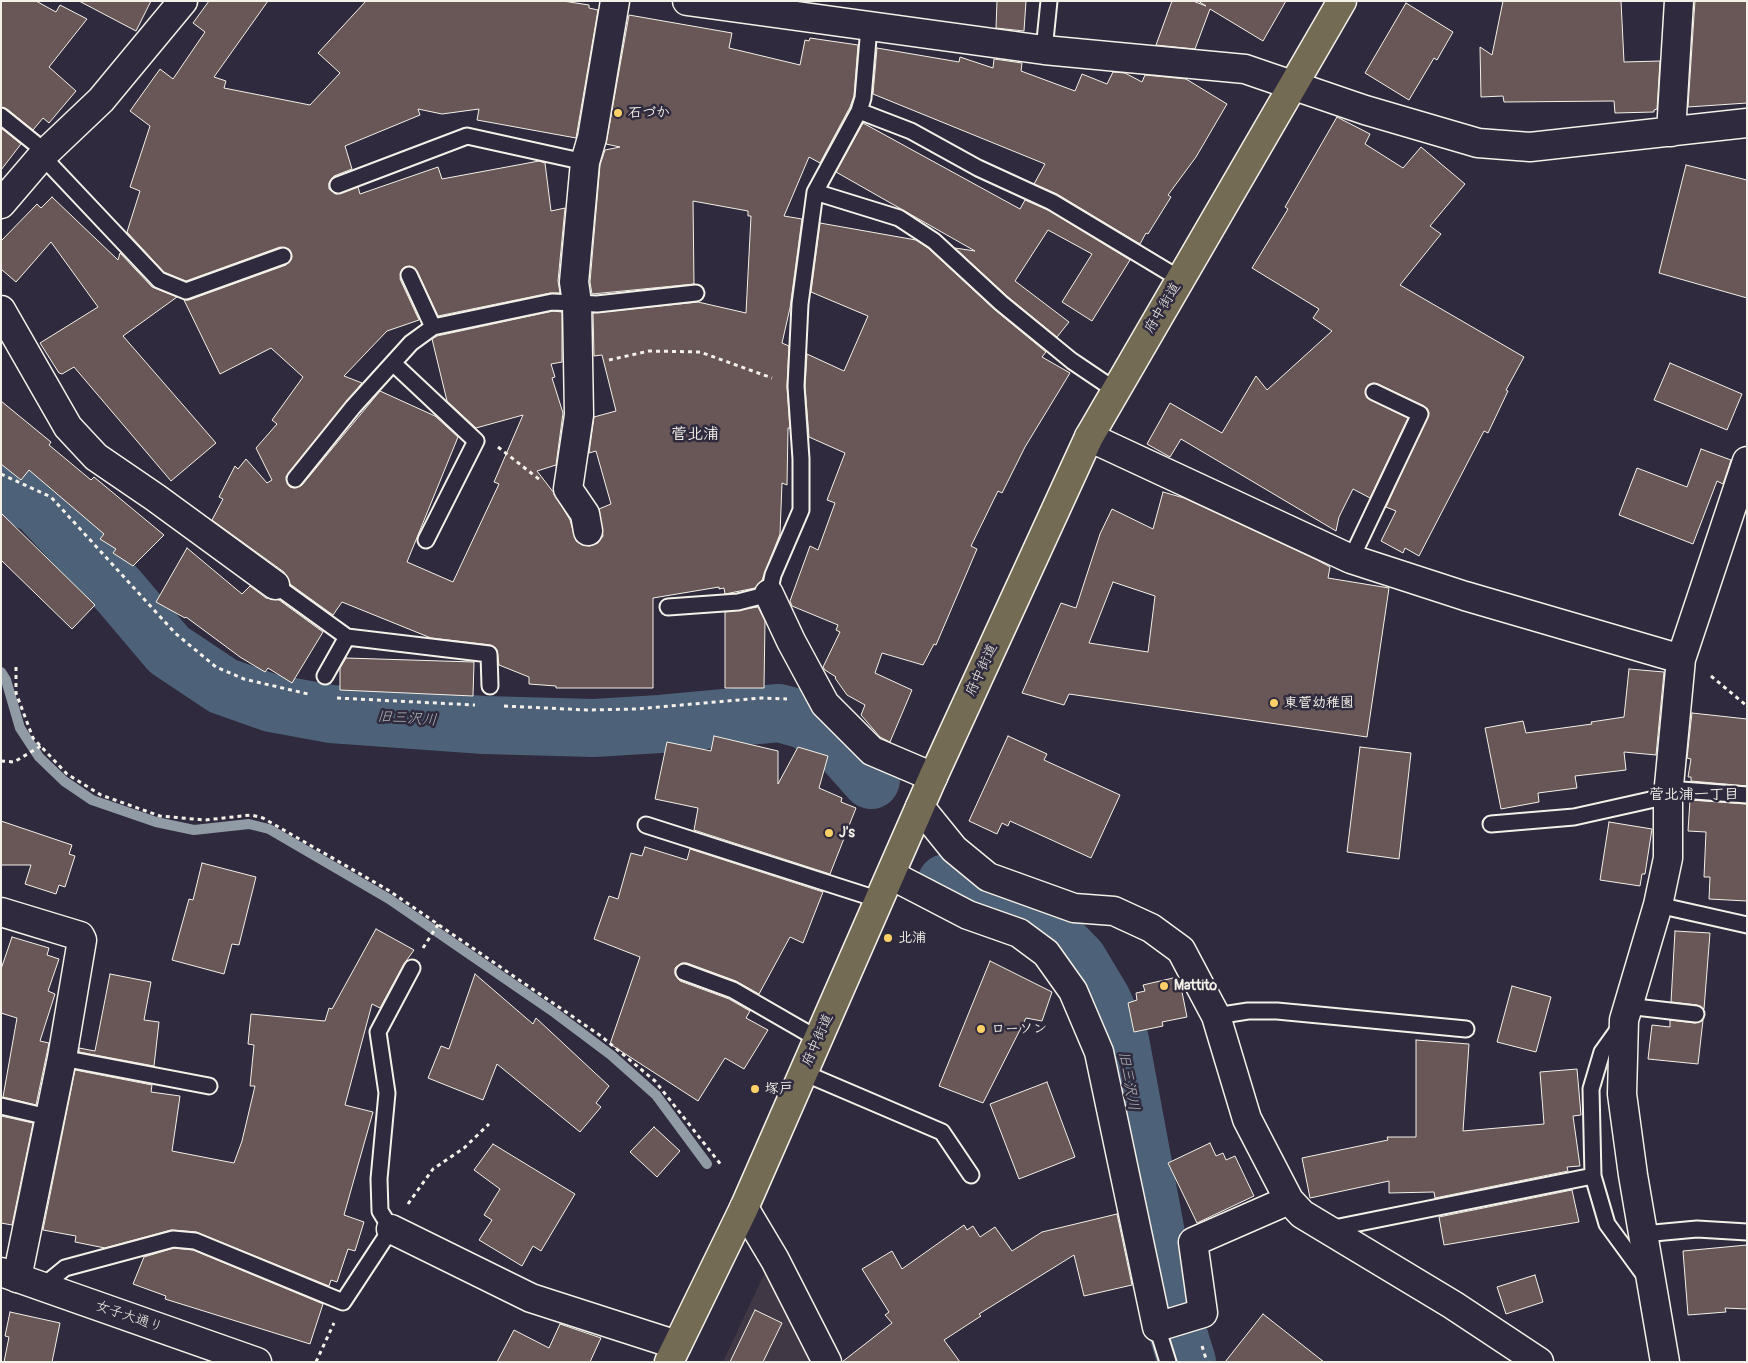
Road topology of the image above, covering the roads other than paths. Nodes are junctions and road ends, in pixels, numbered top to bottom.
1 (183, 1) edge
2 (615, 1) edge
3 (687, 1) edge
4 (1049, 1) edge
5 (1342, 1) edge
6 (1679, 1) edge
7 (792, 9) edge
8 (869, 27) junction
9 (1044, 50) junction
10 (1292, 85) junction
11 (859, 111) junction
12 (1, 116) edge
13 (1747, 123) edge
14 (1671, 132) junction
15 (44, 154) junction
16 (585, 162) junction
17 (338, 185) dead end
18 (815, 192) junction
19 (1, 204) edge
20 (283, 256) dead end
21 (409, 275) dead end
22 (1180, 279) junction
23 (696, 293) dead end
24 (577, 303) junction
25 (1, 310) edge
26 (433, 328) junction
27 (394, 364) junction
28 (1115, 390) junction
29 (1374, 392) dead end
30 (1089, 437) junction
31 (1747, 460) edge
32 (296, 479) dead end
33 (588, 531) dead end
34 (426, 540) dead end
35 (1351, 559) junction
36 (275, 584) joint
37 (769, 594) junction
38 (668, 607) dead end
39 (347, 637) junction
40 (1682, 656) junction
41 (325, 676) dead end
42 (490, 686) dead end
43 (933, 777) junction
44 (1668, 792) junction
45 (1747, 795) edge
46 (920, 807) junction
47 (1491, 824) dead end
48 (646, 825) dead end
49 (891, 875) junction
50 (880, 900) junction
51 (1658, 905) junction
52 (1, 912) edge
53 (1747, 925) edge
54 (412, 968) dead end
55 (684, 972) dead end
56 (1625, 1013) junction
57 (1696, 1014) dead end
58 (1216, 1016) junction
59 (1466, 1029) dead end
60 (818, 1040) junction
61 (62, 1058) junction
62 (804, 1073) junction
63 (209, 1086) dead end
64 (1, 1106) edge
65 (48, 1117) junction
66 (971, 1175) dead end
67 (1593, 1176) junction
68 (1289, 1200) junction
69 (744, 1208) junction
70 (1329, 1229) junction
71 (391, 1230) junction
72 (1747, 1232) edge
73 (1643, 1234) junction
74 (9, 1275) edge
75 (1652, 1284) junction
76 (42, 1286) junction
77 (1157, 1327) junction
78 (673, 1353) edge
79 (257, 1362) edge
80 (827, 1362) edge
81 (1168, 1362) edge
82 (1539, 1362) edge
83 (1665, 1362) edge

1 - 15 street
2 - 16 street
3 - 7 street
4 - 9 lane
5 - 10 main road, 府中街道
6 - 14 street
7 - 8 street
8 - 9 street
8 - 11 lane
9 - 10 street
10 - 14 street
10 - 22 main road, 府中街道
11 - 18 lane
11 - 22 lane
12 - 15 lane
13 - 14 street
15 - 19 street
15 - 20 lane
16 - 17 lane
16 - 24 street
18 - 28 lane
18 - 37 lane
21 - 26 lane
22 - 28 main road, 府中街道
23 - 24 lane
24 - 26 lane
24 - 33 street
25 - 36 street
26 - 27 lane
27 - 32 lane
27 - 34 lane
28 - 30 main road, 府中街道
29 - 35 lane
30 - 35 street
30 - 43 main road, 府中街道
31 - 40 street
35 - 40 street
36 - 39 lane
37 - 38 lane
37 - 43 street
39 - 41 lane
39 - 42 lane
40 - 44 street
43 - 46 main road, 府中街道
44 - 45 lane
44 - 47 lane
44 - 51 street
46 - 49 main road, 府中街道
46 - 58 street
48 - 50 lane
49 - 50 main road, 府中街道
49 - 77 street
50 - 60 main road, 府中街道
51 - 53 lane
51 - 56 street
52 - 61 street
54 - 71 lane
55 - 60 lane
56 - 57 lane
56 - 67 lane
56 - 73 street
58 - 59 lane
58 - 68 street
60 - 62 main road, 府中街道
61 - 63 lane
61 - 65 street
62 - 66 lane
62 - 69 main road, 府中街道
64 - 65 lane
65 - 74 street
67 - 70 lane
67 - 75 lane
68 - 70 street
68 - 77 street
69 - 78 main road, 府中街道
69 - 80 street
70 - 82 street
71 - 76 lane
71 - 78 street
72 - 73 lane
73 - 75 street
74 - 76 street, 女子大通り
75 - 83 street
76 - 79 street, 女子大通り
77 - 81 lane

